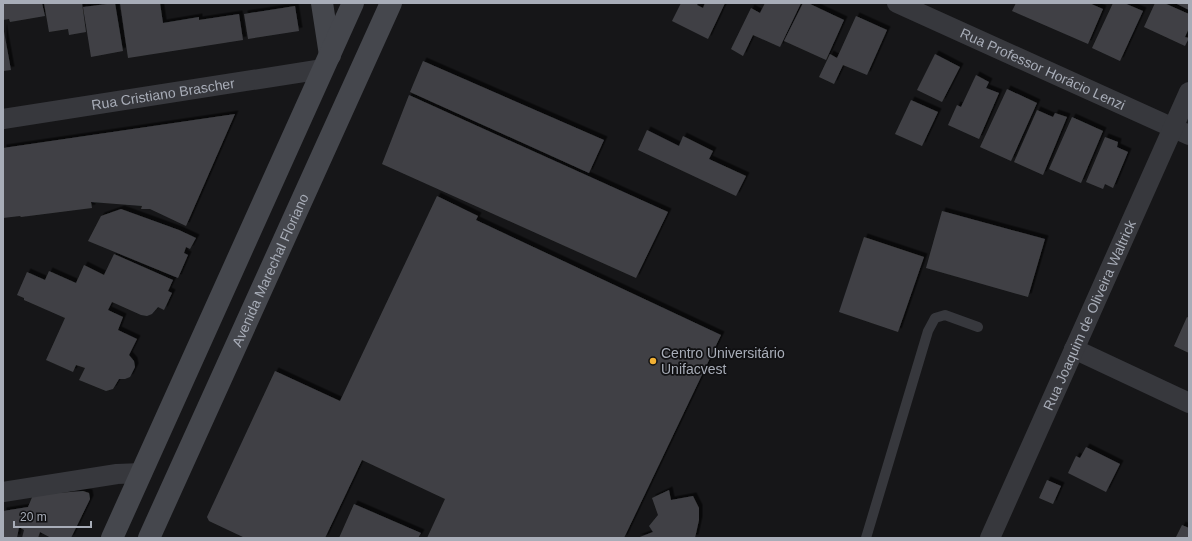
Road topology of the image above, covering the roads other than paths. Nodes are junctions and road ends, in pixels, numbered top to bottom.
1 (322, 3) edge
2 (353, 3) edge
3 (391, 3) edge
4 (897, 3) edge
5 (326, 62) junction
6 (1189, 92) edge
7 (3, 119) edge
8 (1181, 131) edge
9 (978, 327) dead end
10 (1074, 349) junction
11 (1189, 403) edge
12 (142, 473) junction
13 (3, 492) edge
14 (112, 538) edge
15 (149, 538) edge
16 (866, 538) edge
17 (990, 538) edge

1 - 5 main road
2 - 5 main road
3 - 15 main road, Avenida Marechal Floriano
4 - 8 street, Rua Professor Horácio Lenzi
5 - 7 street, Rua Cristiano Brascher
5 - 12 main road
6 - 8 street, Rua Joaquim de Oliveira Waltrick
8 - 10 street, Rua Joaquim de Oliveira Waltrick
9 - 16 lane
10 - 11 street
10 - 17 street, Rua Joaquim de Oliveira Waltrick
12 - 13 street
12 - 14 main road

